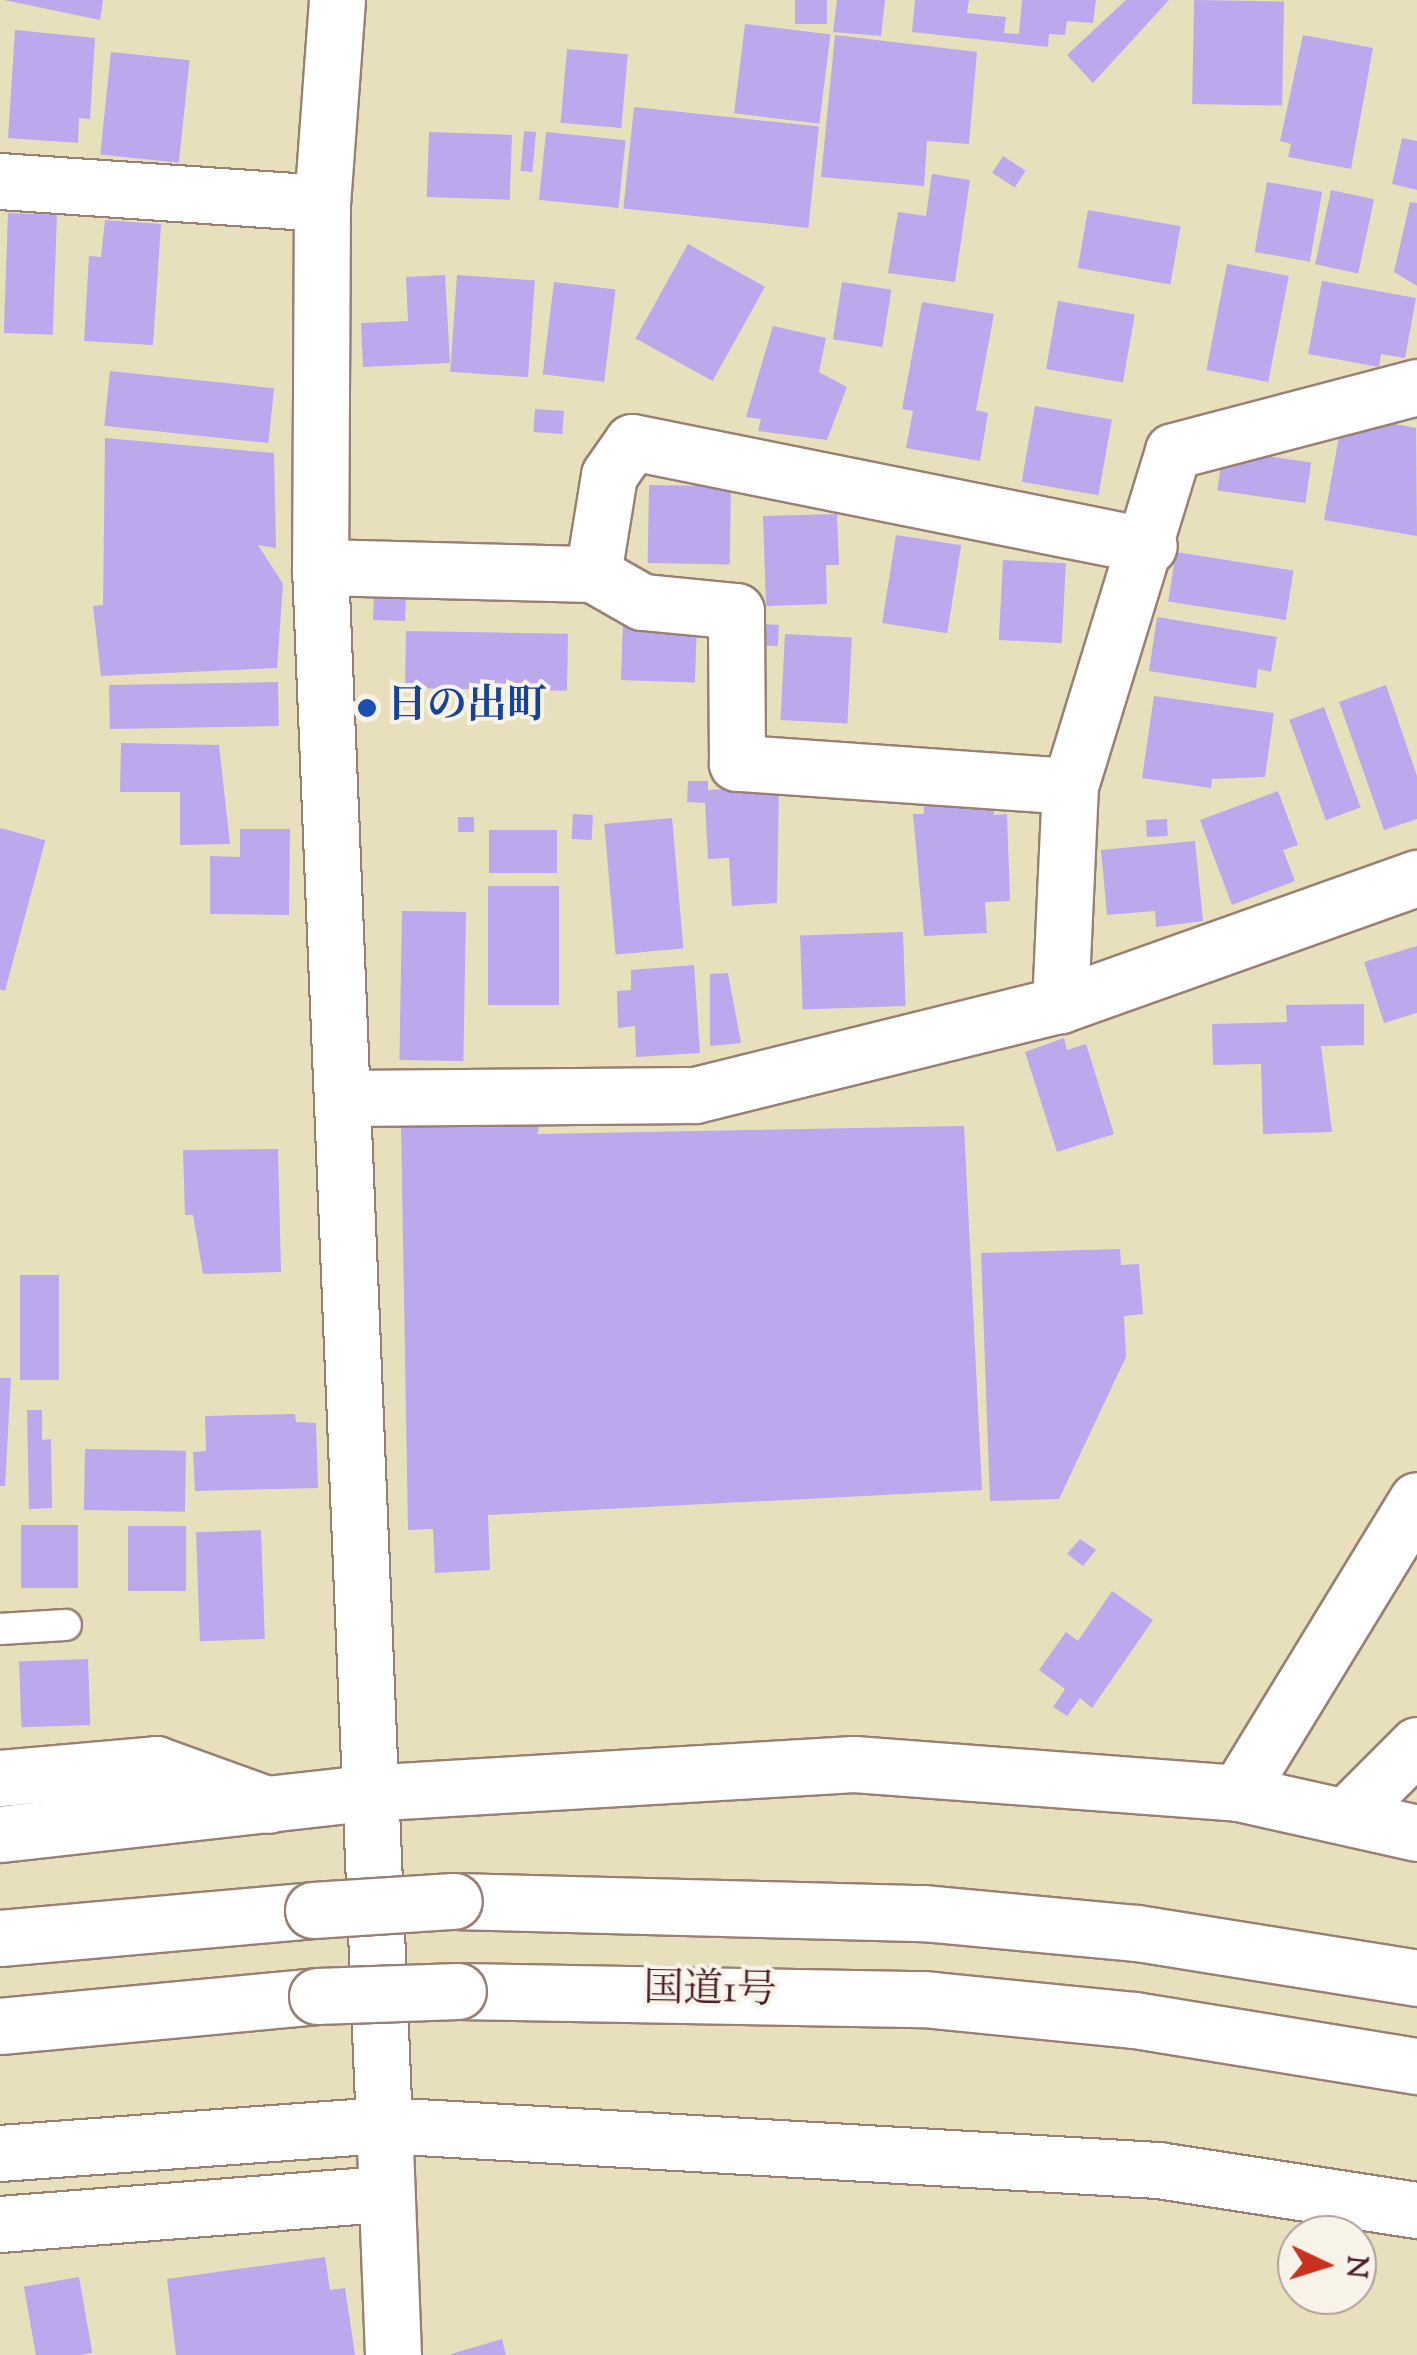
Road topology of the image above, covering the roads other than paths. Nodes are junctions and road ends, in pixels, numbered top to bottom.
1 (337, 0) edge
2 (0, 181) edge
3 (322, 203) junction
4 (1417, 387) edge
5 (1148, 546) junction
6 (320, 568) junction
7 (593, 574) junction
8 (1070, 786) junction
9 (1417, 878) edge
10 (1060, 1005) junction
11 (345, 1098) junction
12 (1417, 1500) edge
13 (66, 1625) dead end
14 (0, 1629) edge
15 (1417, 1745) edge
16 (0, 1778) edge
17 (366, 1793) junction
18 (1238, 1793) junction
19 (269, 1805) junction
20 (1347, 1816) junction
21 (0, 1834) edge
22 (1417, 1834) edge
23 (0, 1938) edge
24 (1417, 1978) edge
25 (0, 2026) edge
26 (1417, 2066) edge
27 (384, 2125) junction
28 (0, 2153) edge
29 (384, 2194) junction
30 (1417, 2210) edge
31 (0, 2224) edge
32 (393, 2355) edge

1 - 3 main road
2 - 3 main road
3 - 6 main road
4 - 5 main road
5 - 7 main road
5 - 8 main road
6 - 7 main road
6 - 11 main road
7 - 8 main road
8 - 10 main road
9 - 10 main road
10 - 11 main road
11 - 17 main road
12 - 18 main road
13 - 14 lane
15 - 20 main road
16 - 19 main road
17 - 18 main road
17 - 19 main road
17 - 27 main road
18 - 20 main road
19 - 21 main road
20 - 22 main road
23 - 24 main road, bridge
25 - 26 main road, 国道1号, bridge
27 - 28 main road
27 - 29 main road
27 - 30 main road
29 - 31 main road
29 - 32 main road

